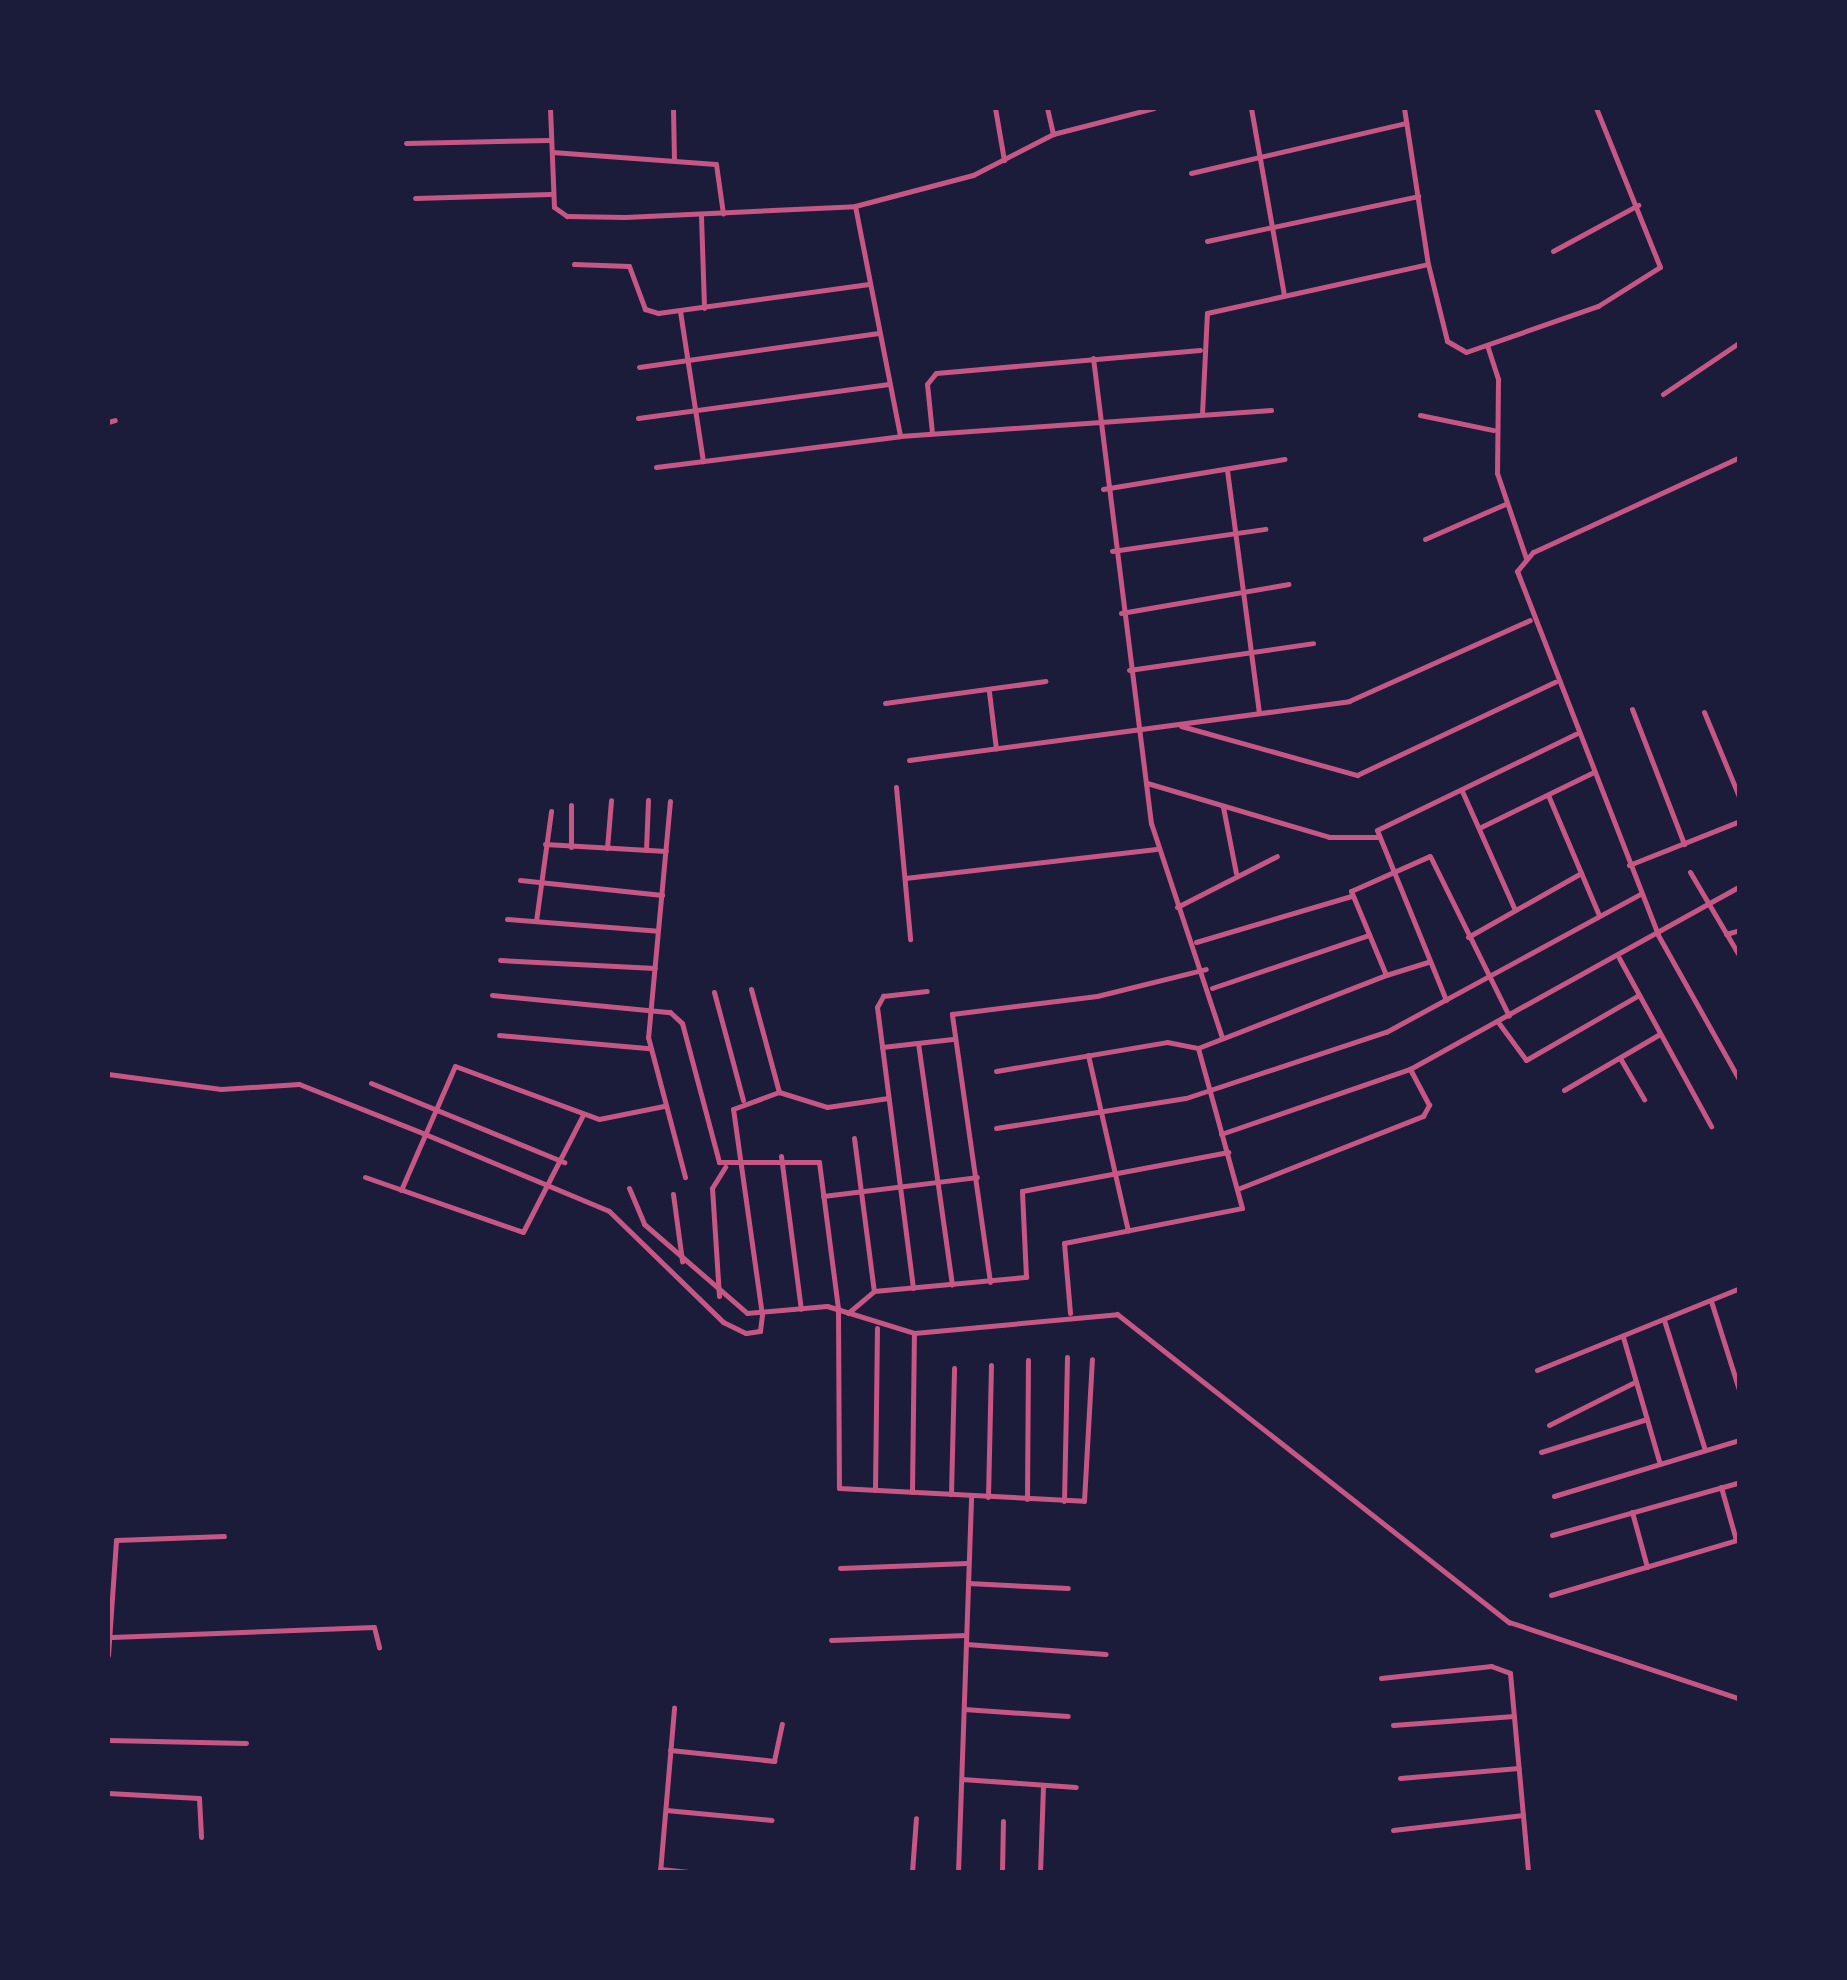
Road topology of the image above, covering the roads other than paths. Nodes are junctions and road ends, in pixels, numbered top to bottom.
1 (550, 108) edge
2 (673, 108) edge
3 (994, 108) edge
4 (1047, 108) edge
5 (1154, 108) edge
6 (1252, 108) edge
7 (1404, 108) edge
8 (1596, 108) edge
9 (1406, 122) junction
10 (1053, 134) junction
11 (550, 140) junction
12 (406, 143) dead end
13 (551, 152) junction
14 (1260, 156) junction
15 (674, 159) junction
16 (1004, 160) junction
17 (1191, 173) dead end
18 (551, 194) junction
19 (1418, 196) junction
20 (416, 198) dead end
21 (1638, 205) junction
22 (855, 206) junction
23 (701, 214) junction
24 (723, 214) junction
25 (1272, 226) junction
26 (1207, 241) dead end
27 (1553, 251) dead end
28 (574, 264) dead end
29 (1428, 264) junction
30 (870, 284) junction
31 (1284, 295) junction
32 (704, 308) junction
33 (680, 311) junction
34 (879, 333) junction
35 (1740, 342) edge
36 (1487, 345) junction
37 (1200, 346) junction
38 (1093, 358) junction
39 (688, 361) junction
40 (639, 367) dead end
41 (890, 384) junction
42 (1663, 394) dead end
43 (695, 410) junction
44 (1271, 410) dead end
45 (1202, 414) junction
46 (1420, 414) dead end
47 (638, 418) dead end
48 (1098, 421) junction
49 (1493, 430) junction
50 (932, 434) junction
51 (900, 436) junction
52 (1740, 457) edge
53 (1284, 459) dead end
54 (703, 461) junction
55 (656, 467) dead end
56 (1227, 470) junction
57 (1103, 488) junction
58 (1506, 504) junction
59 (1265, 528) dead end
60 (1236, 533) junction
61 (1426, 539) dead end
62 (1112, 551) junction
63 (1526, 558) junction
64 (1289, 584) dead end
65 (1244, 592) junction
66 (1121, 613) junction
67 (1530, 620) junction
68 (1314, 644) dead end
69 (1251, 652) junction
70 (1129, 670) junction
71 (1046, 681) dead end
72 (1555, 682) junction
73 (989, 691) junction
74 (885, 702) dead end
75 (1632, 709) dead end
76 (1704, 712) dead end
77 (1259, 713) junction
78 (1178, 725) junction
79 (1143, 730) junction
80 (1576, 734) junction
81 (996, 749) junction
82 (909, 760) dead end
83 (1592, 773) junction
84 (1148, 784) junction
85 (896, 788) dead end
86 (1462, 791) junction
87 (1548, 795) junction
88 (610, 800) dead end
89 (648, 800) dead end
90 (1740, 800) edge
91 (670, 801) dead end
92 (571, 805) dead end
93 (1223, 806) junction
94 (551, 811) dead end
95 (1740, 820) edge
96 (1479, 828) junction
97 (1376, 837) junction
98 (545, 844) junction
99 (1684, 844) junction
100 (570, 846) junction
101 (607, 848) junction
102 (1156, 849) junction
103 (646, 850) junction
104 (666, 851) junction
105 (1276, 856) dead end
106 (1628, 865) junction
107 (1392, 871) junction
108 (1690, 872) dead end
109 (1236, 873) junction
110 (1581, 873) junction
111 (905, 878) junction
112 (520, 880) dead end
113 (540, 882) junction
114 (1740, 886) edge
115 (1640, 894) junction
116 (662, 895) junction
117 (1352, 895) junction
118 (1710, 906) junction
119 (1177, 907) junction
120 (1515, 910) junction
121 (1599, 915) junction
122 (507, 919) dead end
123 (536, 921) junction
124 (1740, 930) edge
125 (658, 931) junction
126 (1726, 934) junction
127 (1369, 935) junction
128 (1658, 935) junction
129 (1468, 937) junction
130 (910, 939) dead end
131 (1196, 942) junction
132 (1740, 956) edge
133 (1618, 957) junction
134 (500, 960) dead end
135 (1429, 962) junction
136 (655, 968) junction
137 (1206, 969) junction
138 (1386, 976) junction
139 (1489, 976) junction
140 (1212, 988) junction
141 (751, 989) dead end
142 (928, 991) dead end
143 (714, 992) dead end
144 (492, 995) dead end
145 (1638, 995) junction
146 (1446, 1000) junction
147 (652, 1006) junction
148 (1509, 1016) junction
149 (1498, 1022) junction
150 (1660, 1034) junction
151 (499, 1035) dead end
152 (1222, 1038) junction
153 (954, 1039) junction
154 (918, 1042) junction
155 (882, 1047) junction
156 (649, 1048) junction
157 (1198, 1048) junction
158 (1088, 1055) junction
159 (1620, 1057) junction
160 (1410, 1070) junction
161 (996, 1071) dead end
162 (108, 1074) edge
163 (1740, 1081) edge
164 (371, 1083) dead end
165 (1564, 1090) dead end
166 (780, 1092) junction
167 (1208, 1092) junction
168 (888, 1098) junction
169 (1644, 1099) dead end
170 (743, 1100) junction
171 (664, 1106) junction
172 (435, 1109) junction
173 (1100, 1112) junction
174 (584, 1115) junction
175 (1711, 1126) dead end
176 (996, 1128) dead end
177 (425, 1134) junction
178 (1221, 1134) junction
179 (854, 1138) dead end
180 (1228, 1152) junction
181 (782, 1156) junction
182 (564, 1162) junction
183 (743, 1164) junction
184 (725, 1168) junction
185 (1115, 1174) junction
186 (365, 1176) dead end
187 (977, 1176) junction
188 (684, 1178) dead end
189 (938, 1182) junction
190 (553, 1186) junction
191 (900, 1186) junction
192 (629, 1188) dead end
193 (1240, 1188) junction
194 (401, 1190) junction
195 (862, 1191) junction
196 (673, 1194) dead end
197 (824, 1196) junction
198 (1128, 1231) junction
199 (682, 1262) junction
200 (990, 1282) junction
201 (952, 1285) junction
202 (913, 1288) junction
203 (1740, 1288) edge
204 (874, 1291) junction
205 (719, 1296) junction
206 (1710, 1300) junction
207 (838, 1308) junction
208 (801, 1309) junction
209 (848, 1313) junction
210 (1070, 1313) junction
211 (762, 1316) junction
212 (1664, 1320) junction
213 (877, 1327) junction
214 (914, 1333) junction
215 (1623, 1337) junction
216 (1067, 1357) dead end
217 (1028, 1360) dead end
218 (1092, 1360) dead end
219 (991, 1365) dead end
220 (954, 1368) dead end
221 (1538, 1370) dead end
222 (1636, 1381) junction
223 (1740, 1393) edge
224 (1647, 1420) junction
225 (1549, 1425) dead end
226 (1740, 1440) edge
227 (1706, 1450) junction
228 (1542, 1452) dead end
229 (1660, 1464) junction
230 (1740, 1482) edge
231 (1721, 1487) junction
232 (875, 1490) junction
233 (912, 1492) junction
234 (951, 1494) junction
235 (971, 1496) junction
236 (1554, 1496) dead end
237 (988, 1497) junction
238 (1027, 1499) junction
239 (1064, 1502) junction
240 (1632, 1512) junction
241 (1552, 1535) dead end
242 (224, 1536) dead end
243 (1738, 1539) edge
244 (111, 1549) edge
245 (969, 1564) junction
246 (1647, 1566) junction
247 (840, 1568) dead end
248 (968, 1583) junction
249 (1068, 1588) dead end
250 (1551, 1596) dead end
251 (111, 1601) edge
252 (966, 1635) junction
253 (112, 1638) junction
254 (831, 1640) dead end
255 (966, 1644) junction
256 (379, 1648) dead end
257 (1106, 1654) dead end
258 (108, 1655) edge
259 (1380, 1678) dead end
260 (1740, 1699) edge
261 (674, 1708) dead end
262 (964, 1709) junction
263 (1068, 1716) dead end
264 (1514, 1716) junction
265 (782, 1724) dead end
266 (1393, 1726) dead end
267 (108, 1740) edge
268 (246, 1743) dead end
269 (670, 1750) junction
270 (1519, 1768) junction
271 (1400, 1778) dead end
272 (962, 1779) junction
273 (1043, 1785) junction
274 (1076, 1787) dead end
275 (108, 1793) edge
276 (666, 1810) junction
277 (1523, 1815) junction
278 (916, 1818) dead end
279 (772, 1820) dead end
280 (1003, 1821) dead end
281 (1392, 1830) dead end
282 (201, 1837) dead end
283 (660, 1871) edge
284 (691, 1872) edge
285 (912, 1872) edge
286 (958, 1872) edge
287 (1002, 1872) edge
288 (1040, 1872) edge
289 (1528, 1872) edge

1 - 11 street
2 - 15 street
3 - 16 street
4 - 10 street
5 - 10 street
6 - 14 street
7 - 9 street
8 - 21 street
9 - 14 street
9 - 19 street
10 - 16 street
11 - 12 street
11 - 13 street
13 - 15 street
13 - 18 street
14 - 17 street
14 - 25 street
15 - 24 street
16 - 22 street
18 - 20 street
18 - 23 street
19 - 25 street
19 - 29 street
21 - 27 street
21 - 36 street
22 - 24 street
22 - 30 street
23 - 24 street
23 - 32 street
25 - 26 street
25 - 31 street
28 - 33 street
29 - 31 street
29 - 36 street
30 - 32 street
30 - 34 street
31 - 37 street
32 - 33 street
33 - 39 street
34 - 39 street
34 - 41 street
35 - 42 street
36 - 49 street
37 - 38 street
37 - 45 street
38 - 48 street
38 - 50 street
39 - 40 street
39 - 43 street
41 - 43 street
41 - 51 street
43 - 47 street
43 - 54 street
44 - 45 street
45 - 48 street
46 - 49 street
48 - 50 street
48 - 57 street
49 - 58 street
50 - 51 street
51 - 54 street
52 - 63 street
53 - 56 street
54 - 55 street
56 - 57 street
56 - 60 street
57 - 62 street
58 - 61 street
58 - 63 street
59 - 60 street
60 - 62 street
60 - 65 street
62 - 66 street
63 - 67 street
64 - 65 street
65 - 66 street
65 - 69 street
66 - 70 street
67 - 72 street
67 - 77 street
68 - 69 street
69 - 70 street
69 - 77 street
70 - 79 street
71 - 73 street
72 - 78 street
72 - 80 street
73 - 74 street
73 - 81 street
75 - 99 street
76 - 90 street
77 - 78 street
78 - 79 street
79 - 81 street
79 - 84 street
80 - 83 street
80 - 86 street
81 - 82 street
83 - 87 street
83 - 106 street
84 - 93 street
84 - 102 street
85 - 111 street
86 - 96 street
86 - 97 street
87 - 96 street
87 - 110 street
88 - 101 street
89 - 103 street
91 - 104 street
92 - 100 street
93 - 97 street
93 - 109 street
94 - 98 street
95 - 99 street
96 - 120 street
97 - 107 street
98 - 100 street
98 - 113 street
99 - 106 street
100 - 101 street
101 - 103 street
102 - 111 street
102 - 119 street
103 - 104 street
104 - 116 street
105 - 109 street
106 - 115 street
107 - 117 street
107 - 129 street
107 - 135 street
108 - 118 street
109 - 119 street
110 - 120 street
110 - 121 street
111 - 130 street
112 - 113 street
113 - 116 street
113 - 123 street
114 - 118 street
115 - 121 street
115 - 128 street
116 - 125 street
117 - 127 street
117 - 131 street
118 - 126 street
118 - 128 street
119 - 131 street
120 - 129 street
121 - 139 street
122 - 123 street
123 - 125 street
124 - 126 street
125 - 136 street
126 - 132 street
127 - 138 street
127 - 140 street
128 - 133 street
128 - 163 street
129 - 139 street
131 - 137 street
133 - 145 street
133 - 148 street
134 - 136 street
135 - 138 street
135 - 146 street
136 - 147 street
137 - 140 street
137 - 153 street
138 - 152 street
139 - 146 street
139 - 148 street
140 - 152 street
141 - 166 street
142 - 155 street
143 - 170 street
144 - 147 street
145 - 149 street
145 - 150 street
146 - 167 street
147 - 156 street
147 - 184 street
148 - 149 street
149 - 160 street
150 - 159 street
150 - 175 street
151 - 156 street
152 - 157 street
153 - 154 street
153 - 187 street
154 - 155 street
154 - 189 street
155 - 168 street
156 - 171 street
157 - 158 street
157 - 167 street
158 - 161 street
158 - 173 street
159 - 165 street
159 - 169 street
160 - 178 street
160 - 193 street
162 - 177 street
164 - 172 street
166 - 168 street
166 - 170 street
167 - 173 street
167 - 178 street
168 - 191 street
170 - 183 street
171 - 174 street
171 - 188 street
172 - 174 street
172 - 177 street
172 - 182 street
173 - 176 street
173 - 185 street
174 - 182 street
177 - 190 street
177 - 194 street
178 - 180 street
179 - 195 street
180 - 185 street
180 - 193 street
181 - 183 street
181 - 197 street
181 - 208 street
182 - 190 street
183 - 184 street
183 - 211 street
184 - 205 street
185 - 198 street
185 - 200 street
186 - 194 street
187 - 189 street
187 - 200 street
189 - 191 street
189 - 201 street
190 - 194 street
190 - 211 street
191 - 195 street
191 - 202 street
192 - 199 street
193 - 198 street
195 - 197 street
195 - 204 street
196 - 199 street
197 - 207 street
198 - 210 street
199 - 205 street
200 - 201 street
201 - 202 street
202 - 204 street
203 - 206 street
204 - 209 street
205 - 211 street
206 - 212 street
206 - 223 street
207 - 208 street
207 - 209 street
207 - 232 street
208 - 211 street
209 - 213 street
210 - 214 street
210 - 260 street
212 - 215 street
212 - 227 street
213 - 214 street
213 - 232 street
214 - 233 street
215 - 221 street
215 - 222 street
216 - 239 street
217 - 238 street
218 - 239 street
219 - 237 street
220 - 234 street
222 - 224 street
222 - 225 street
224 - 228 street
224 - 229 street
226 - 227 street
227 - 229 street
229 - 236 street
230 - 231 street
231 - 240 street
231 - 243 street
232 - 233 street
233 - 234 street
234 - 235 street
235 - 237 street
235 - 245 street
237 - 238 street
238 - 239 street
240 - 241 street
240 - 246 street
242 - 244 street
243 - 246 street
244 - 251 street
245 - 247 street
245 - 248 street
246 - 250 street
248 - 249 street
248 - 252 street
251 - 253 street
252 - 254 street
252 - 255 street
253 - 256 street
253 - 258 street
255 - 257 street
255 - 262 street
259 - 264 street
261 - 269 street
262 - 263 street
262 - 272 street
264 - 266 street
264 - 270 street
265 - 269 street
267 - 268 street
269 - 276 street
270 - 271 street
270 - 277 street
272 - 273 street
272 - 286 street
273 - 274 street
273 - 288 street
275 - 282 street
276 - 279 street
276 - 283 street
277 - 281 street
277 - 289 street
278 - 285 street
280 - 287 street
283 - 284 street

